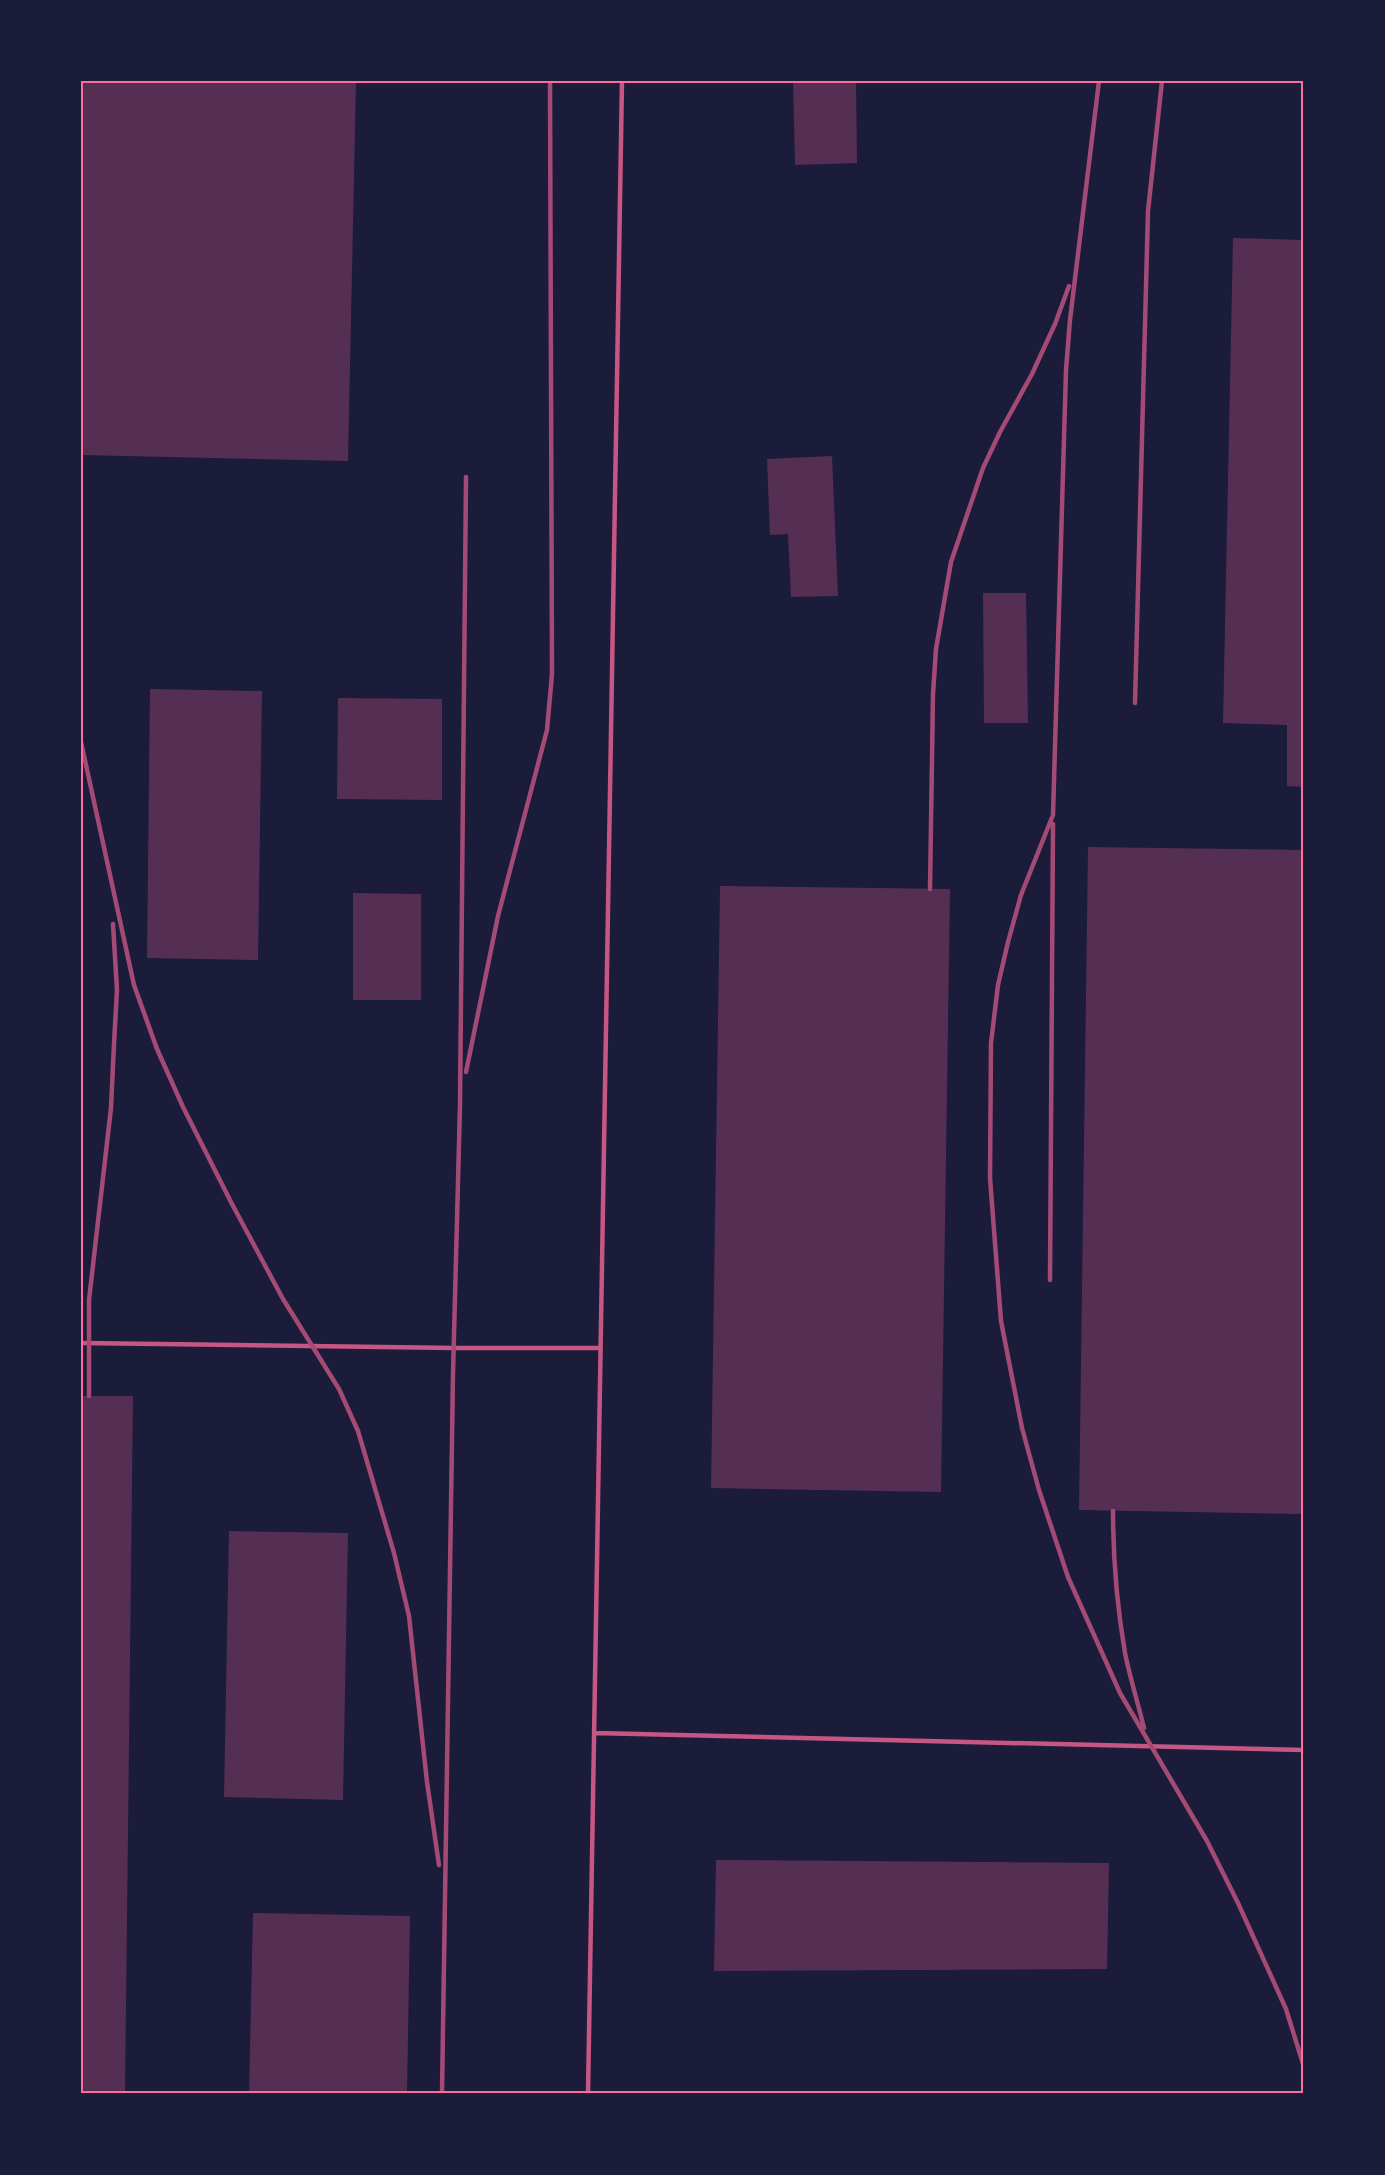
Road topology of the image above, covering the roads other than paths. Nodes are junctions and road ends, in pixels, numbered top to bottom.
1 (622, 81) edge
2 (81, 1342) edge
3 (600, 1348) junction
4 (594, 1733) junction
5 (1304, 1750) edge
6 (588, 2094) edge

1 - 3 lane
2 - 3 lane
3 - 4 lane
4 - 5 lane
4 - 6 lane

